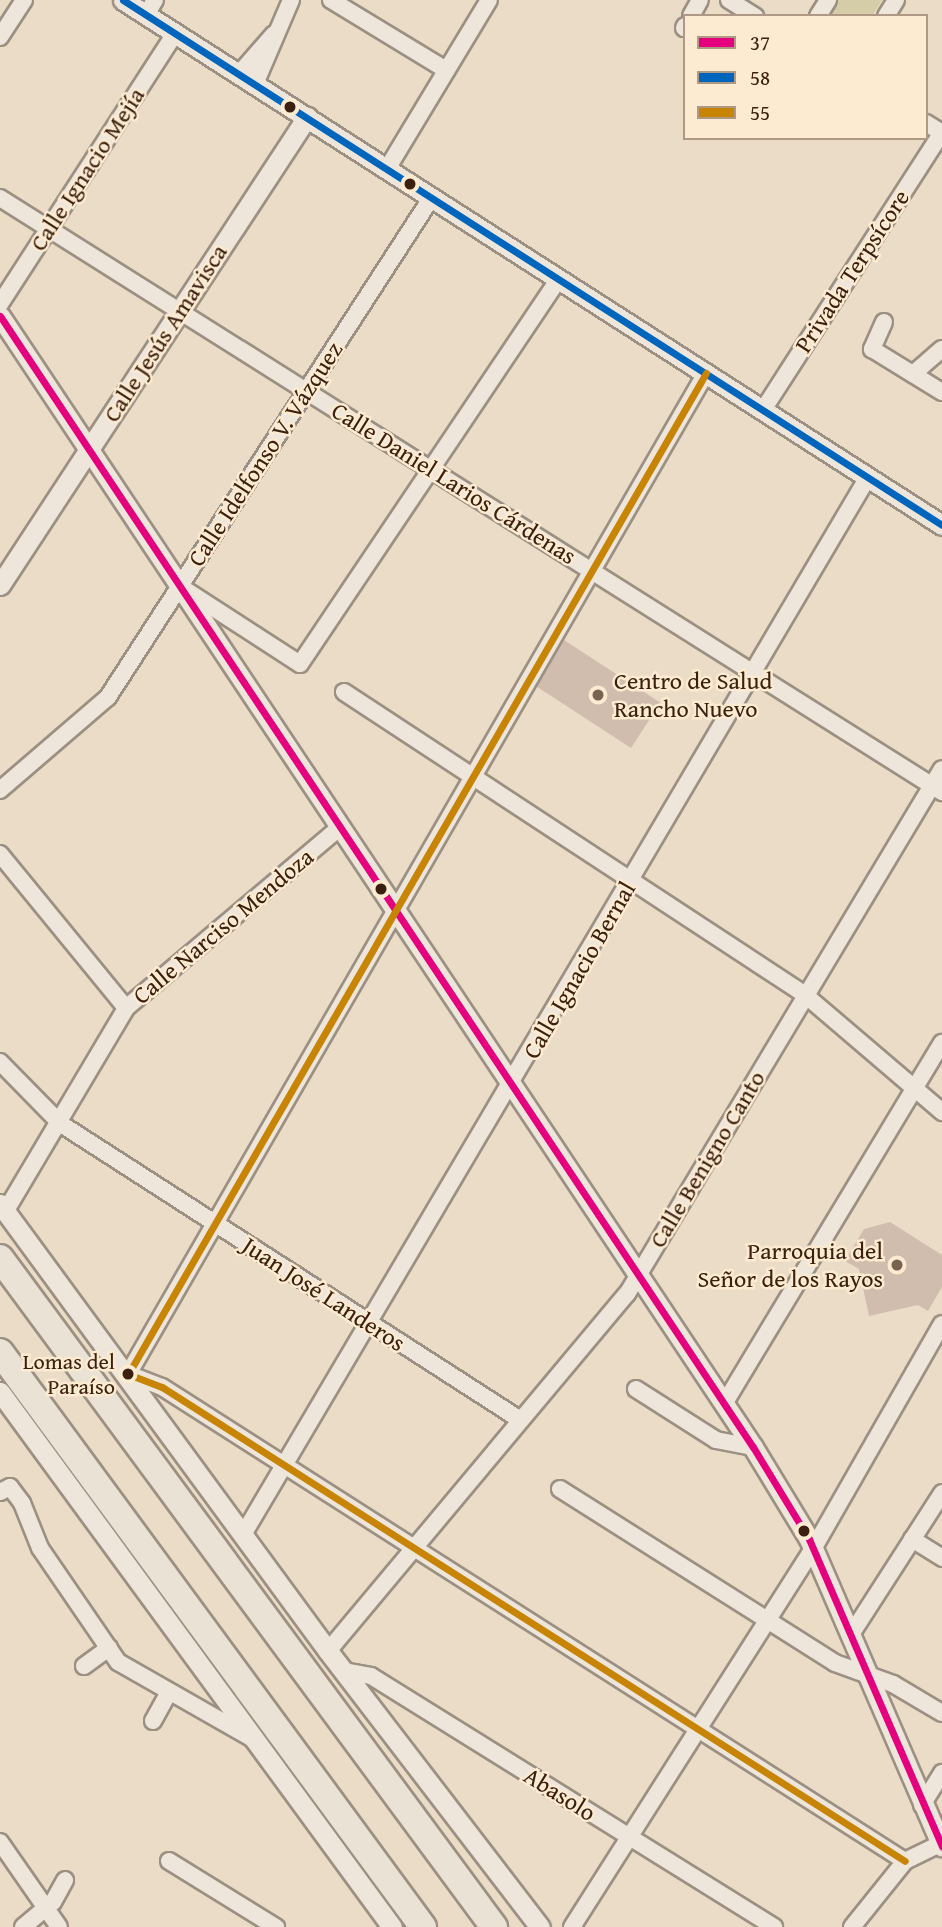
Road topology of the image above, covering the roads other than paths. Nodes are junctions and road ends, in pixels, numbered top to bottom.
1 (24, 0) edge
2 (123, 0) edge
3 (291, 0) edge
4 (331, 0) edge
5 (489, 0) edge
6 (729, 0) edge
7 (151, 7) edge
8 (752, 14) edge
9 (175, 33) junction
10 (0, 37) edge
11 (446, 70) junction
12 (247, 79) junction
13 (307, 117) junction
14 (942, 132) edge
15 (387, 169) junction
16 (432, 197) junction
17 (0, 198) edge
18 (49, 229) junction
19 (559, 279) junction
20 (0, 304) edge
21 (179, 310) junction
22 (0, 316) edge
23 (884, 322) dead end
24 (942, 349) edge
25 (706, 373) junction
26 (913, 374) junction
27 (307, 390) junction
28 (942, 392) edge
29 (763, 410) junction
30 (89, 449) junction
31 (432, 469) junction
32 (868, 477) junction
33 (942, 525) edge
34 (593, 570) junction
35 (0, 585) edge
36 (180, 586) junction
37 (754, 671) junction
38 (344, 692) dead end
39 (942, 769) edge
40 (473, 777) junction
41 (2, 785) edge
42 (937, 788) edge
43 (340, 827) junction
44 (0, 854) edge
45 (631, 881) junction
46 (396, 911) junction
47 (804, 994) junction
48 (126, 1008) junction
49 (942, 1043) edge
50 (0, 1062) edge
51 (512, 1087) junction
52 (915, 1088) junction
53 (942, 1112) edge
54 (61, 1124) junction
55 (3, 1208) edge
56 (215, 1223) junction
57 (0, 1258) edge
58 (638, 1276) junction
59 (371, 1324) junction
60 (942, 1324) edge
61 (0, 1352) edge
62 (128, 1374) junction
63 (636, 1389) dead end
64 (0, 1392) edge
65 (724, 1404) junction
66 (519, 1419) junction
67 (753, 1447) junction
68 (287, 1466) junction
69 (560, 1489) dead end
70 (0, 1492) edge
71 (942, 1493) edge
72 (244, 1534) junction
73 (912, 1539) junction
74 (411, 1545) junction
75 (813, 1549) junction
76 (942, 1558) edge
77 (768, 1621) junction
78 (850, 1636) junction
79 (109, 1648) junction
80 (328, 1651) junction
81 (84, 1666) dead end
82 (343, 1671) junction
83 (866, 1674) junction
84 (169, 1692) junction
85 (942, 1713) edge
86 (153, 1721) dead end
87 (700, 1730) junction
88 (264, 1746) junction
89 (942, 1773) edge
90 (922, 1805) junction
91 (631, 1838) junction
92 (0, 1842) edge
93 (941, 1846) edge
94 (169, 1861) dead end
95 (905, 1861) junction
96 (377, 1864) junction
97 (65, 1880) dead end
98 (45, 1908) junction
99 (23, 1927) edge
100 (59, 1927) edge
101 (276, 1927) edge
102 (393, 1927) edge
103 (423, 1927) edge
104 (494, 1927) edge
105 (540, 1927) edge
106 (572, 1927) edge
107 (774, 1927) edge
108 (852, 1927) edge

1 - 10 street
2 - 7 street
3 - 12 street
4 - 11 street
5 - 11 street
6 - 8 street
7 - 9 street
9 - 12 street
9 - 18 street, Calle Ignacio Mejía
11 - 15 street
12 - 13 street
13 - 15 street
13 - 21 street, Calle Jesús Amavisca
14 - 29 street, Privada Terpsícore
15 - 16 street
16 - 19 street
16 - 27 street, Calle Idelfonso V. Vázquez
17 - 18 street, Calle Daniel Larios Cárdenas
18 - 20 street, Calle Ignacio Mejía
18 - 21 street, Calle Daniel Larios Cárdenas
19 - 25 street
19 - 31 street
21 - 27 street, Calle Daniel Larios Cárdenas
21 - 30 street, Calle Jesús Amavisca
22 - 30 street
23 - 26 street
24 - 26 street
25 - 29 street
25 - 34 street
26 - 28 street
27 - 31 street, Calle Daniel Larios Cárdenas
27 - 36 street, Calle Idelfonso V. Vázquez
29 - 32 street
30 - 35 street, Calle Jesús Amavisca
30 - 36 street
31 - 34 street, Calle Daniel Larios Cárdenas
31 - 36 street
32 - 33 street
32 - 37 street, Calle Ignacio Bernal
34 - 37 street, Calle Daniel Larios Cárdenas
34 - 40 street
36 - 41 street, Calle Idelfonso V. Vázquez
36 - 43 street
37 - 42 street, Calle Daniel Larios Cárdenas
37 - 45 street, Calle Ignacio Bernal
38 - 40 street
39 - 42 street, Calle Benigno Canto
40 - 45 street
40 - 46 street
42 - 47 street, Calle Benigno Canto
43 - 46 street
43 - 48 street, Calle Narciso Mendoza
44 - 48 street
45 - 47 street
45 - 51 street, Calle Ignacio Bernal
46 - 51 street
46 - 56 street
47 - 52 street
47 - 58 street, Calle Benigno Canto
48 - 54 street, Calle Narciso Mendoza
49 - 52 street
50 - 54 street, Juan José Landeros
51 - 58 street
51 - 59 street, Calle Ignacio Bernal
52 - 53 street
52 - 65 street
54 - 55 street, Calle Narciso Mendoza
54 - 56 street, Juan José Landeros
55 - 62 street
56 - 59 street, Juan José Landeros
56 - 62 street
57 - 104 highway
58 - 65 street
58 - 66 street, Calle Benigno Canto
59 - 66 street, Juan José Landeros
59 - 68 street, Calle Ignacio Bernal
60 - 75 street
61 - 96 highway
62 - 68 street
62 - 72 street
63 - 67 street
64 - 88 street
65 - 67 street
66 - 74 street, Calle Benigno Canto
67 - 75 street
68 - 72 street, Calle Ignacio Bernal
68 - 74 street
69 - 77 street
70 - 79 street
71 - 73 street
72 - 80 street
73 - 76 street
73 - 78 street
74 - 80 street, Calle Benigno Canto
74 - 87 street
75 - 77 street
75 - 78 street
77 - 83 street
77 - 87 street
78 - 83 street
79 - 81 street
79 - 84 street
80 - 82 street
82 - 91 street, Abasolo
82 - 105 street
83 - 85 street
83 - 90 street
84 - 86 street
84 - 88 street
87 - 91 street
87 - 95 street
88 - 102 street
89 - 90 street
90 - 93 street
91 - 106 street
91 - 107 street, Abasolo
92 - 98 street
93 - 95 street
94 - 101 street
95 - 108 street
96 - 102 street
96 - 103 highway
97 - 98 street
98 - 99 street
98 - 100 street

